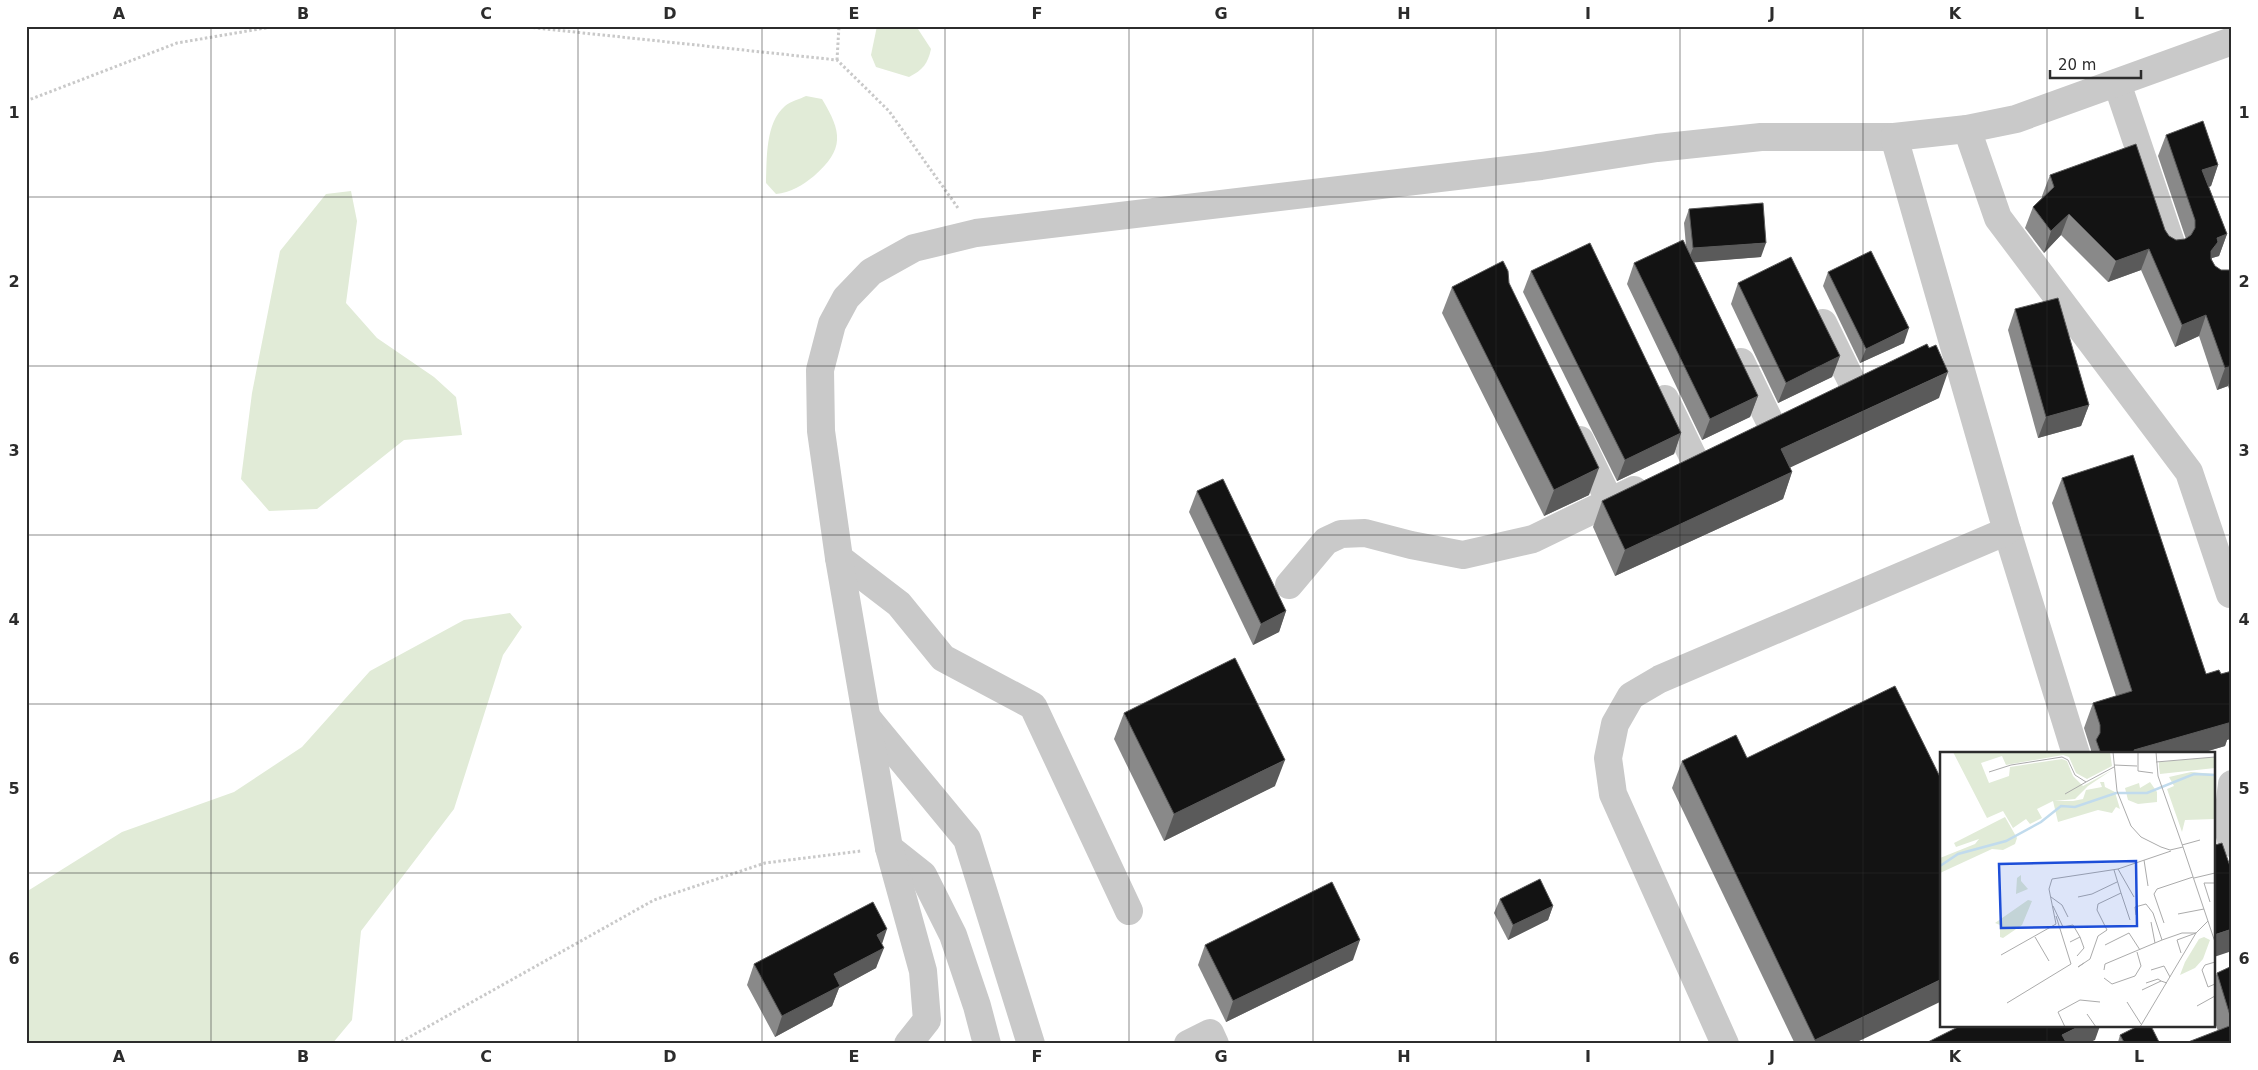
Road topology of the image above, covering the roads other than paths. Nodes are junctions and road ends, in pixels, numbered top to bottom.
1 (2232, 41) edge
2 (2116, 83) junction
3 (1967, 129) junction
4 (1894, 137) junction
5 (2172, 246) edge
6 (1814, 304) edge
7 (1730, 338) edge
8 (1880, 371) edge
9 (1653, 374) edge
10 (1853, 384) junction
11 (1829, 396) edge
12 (1796, 412) edge
13 (1568, 415) edge
14 (1771, 424) junction
15 (1746, 436) edge
16 (1720, 448) edge
17 (1695, 461) junction
18 (1610, 502) junction
19 (2007, 531) junction
20 (839, 558) junction
21 (1288, 585) dead end
22 (2230, 594) dead end
23 (867, 718) junction
24 (2075, 752) edge
25 (2232, 784) edge
26 (2232, 843) edge
27 (889, 848) junction
28 (1129, 911) dead end
29 (908, 1044) edge
30 (987, 1044) edge
31 (1031, 1044) edge
32 (1188, 1044) edge
33 (1215, 1044) edge
34 (1725, 1044) edge

1 - 2 street
2 - 3 street
2 - 5 street
3 - 4 street
3 - 22 street
4 - 19 street
4 - 20 street
6 - 10 street
7 - 14 street
8 - 10 street
9 - 17 street
10 - 11 street
12 - 14 street
13 - 18 street
14 - 15 street
16 - 17 street
17 - 18 street
18 - 21 street
19 - 24 street
19 - 34 street
20 - 23 street
20 - 28 street
23 - 27 street
23 - 31 street
25 - 26 street
27 - 29 street
27 - 30 street
32 - 33 street

